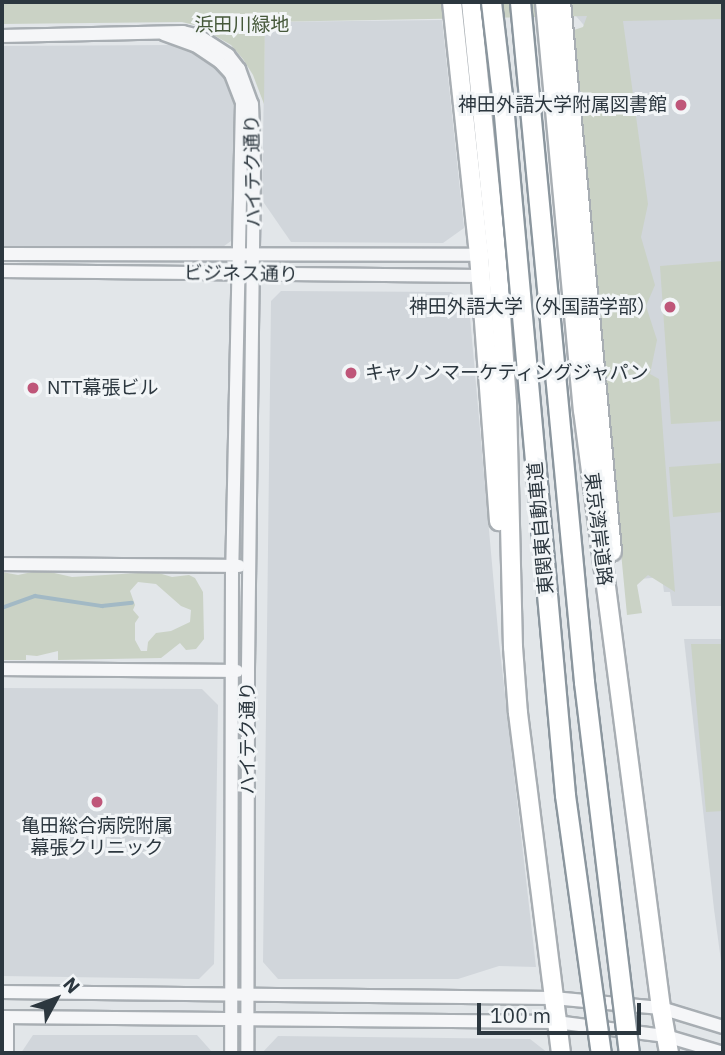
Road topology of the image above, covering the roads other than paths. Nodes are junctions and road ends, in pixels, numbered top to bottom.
1 (452, 2) edge
2 (471, 2) edge
3 (491, 2) edge
4 (520, 2) edge
5 (545, 2) edge
6 (561, 2) edge
7 (2, 36) edge
8 (2, 254) edge
9 (479, 255) junction
10 (247, 257) junction
11 (2, 271) edge
12 (247, 274) junction
13 (480, 276) junction
14 (2, 564) edge
15 (233, 566) junction
16 (249, 566) junction
17 (512, 615) junction
18 (2, 670) edge
19 (231, 671) junction
20 (248, 671) junction
21 (638, 826) junction
22 (2, 992) edge
23 (232, 995) junction
24 (247, 995) junction
25 (553, 998) junction
26 (661, 1008) junction
27 (4, 1017) edge
28 (231, 1018) junction
29 (247, 1018) junction
30 (556, 1021) junction
31 (723, 1027) edge
32 (668, 1045) edge
33 (723, 1052) edge
34 (7, 1053) edge
35 (231, 1053) edge
36 (247, 1053) edge
37 (561, 1053) edge
38 (601, 1053) edge
39 (629, 1053) edge

1 - 9 highway
2 - 17 highway
3 - 38 highway, 東関東自動車道, bridge
4 - 39 highway, 東関東自動車道, bridge
5 - 21 highway, 東京湾岸道路
6 - 21 highway
7 - 10 street, ハイテク通り
8 - 10 street, ビジネス通り
9 - 10 street, ビジネス通り
9 - 13 highway
10 - 12 street, ハイテク通り
11 - 12 street, ビジネス通り
12 - 13 street, ビジネス通り
12 - 15 street, ハイテク通り
12 - 16 street, ハイテク通り
13 - 17 highway
14 - 15 street
15 - 16 street
15 - 19 street, ハイテク通り
16 - 20 street, ハイテク通り
17 - 25 highway
18 - 19 street
19 - 20 street
19 - 23 street, ハイテク通り
20 - 24 street, ハイテク通り
21 - 26 highway, 東京湾岸道路
22 - 23 street
23 - 24 street
23 - 28 street, ハイテク通り
24 - 25 street
24 - 29 street, ハイテク通り
25 - 26 street
25 - 30 highway
26 - 31 street
26 - 32 highway, 東京湾岸道路
27 - 28 street
27 - 34 street
28 - 29 street
28 - 35 street, ハイテク通り
29 - 30 street
29 - 36 street, ハイテク通り
30 - 32 street
30 - 37 highway
32 - 33 street

